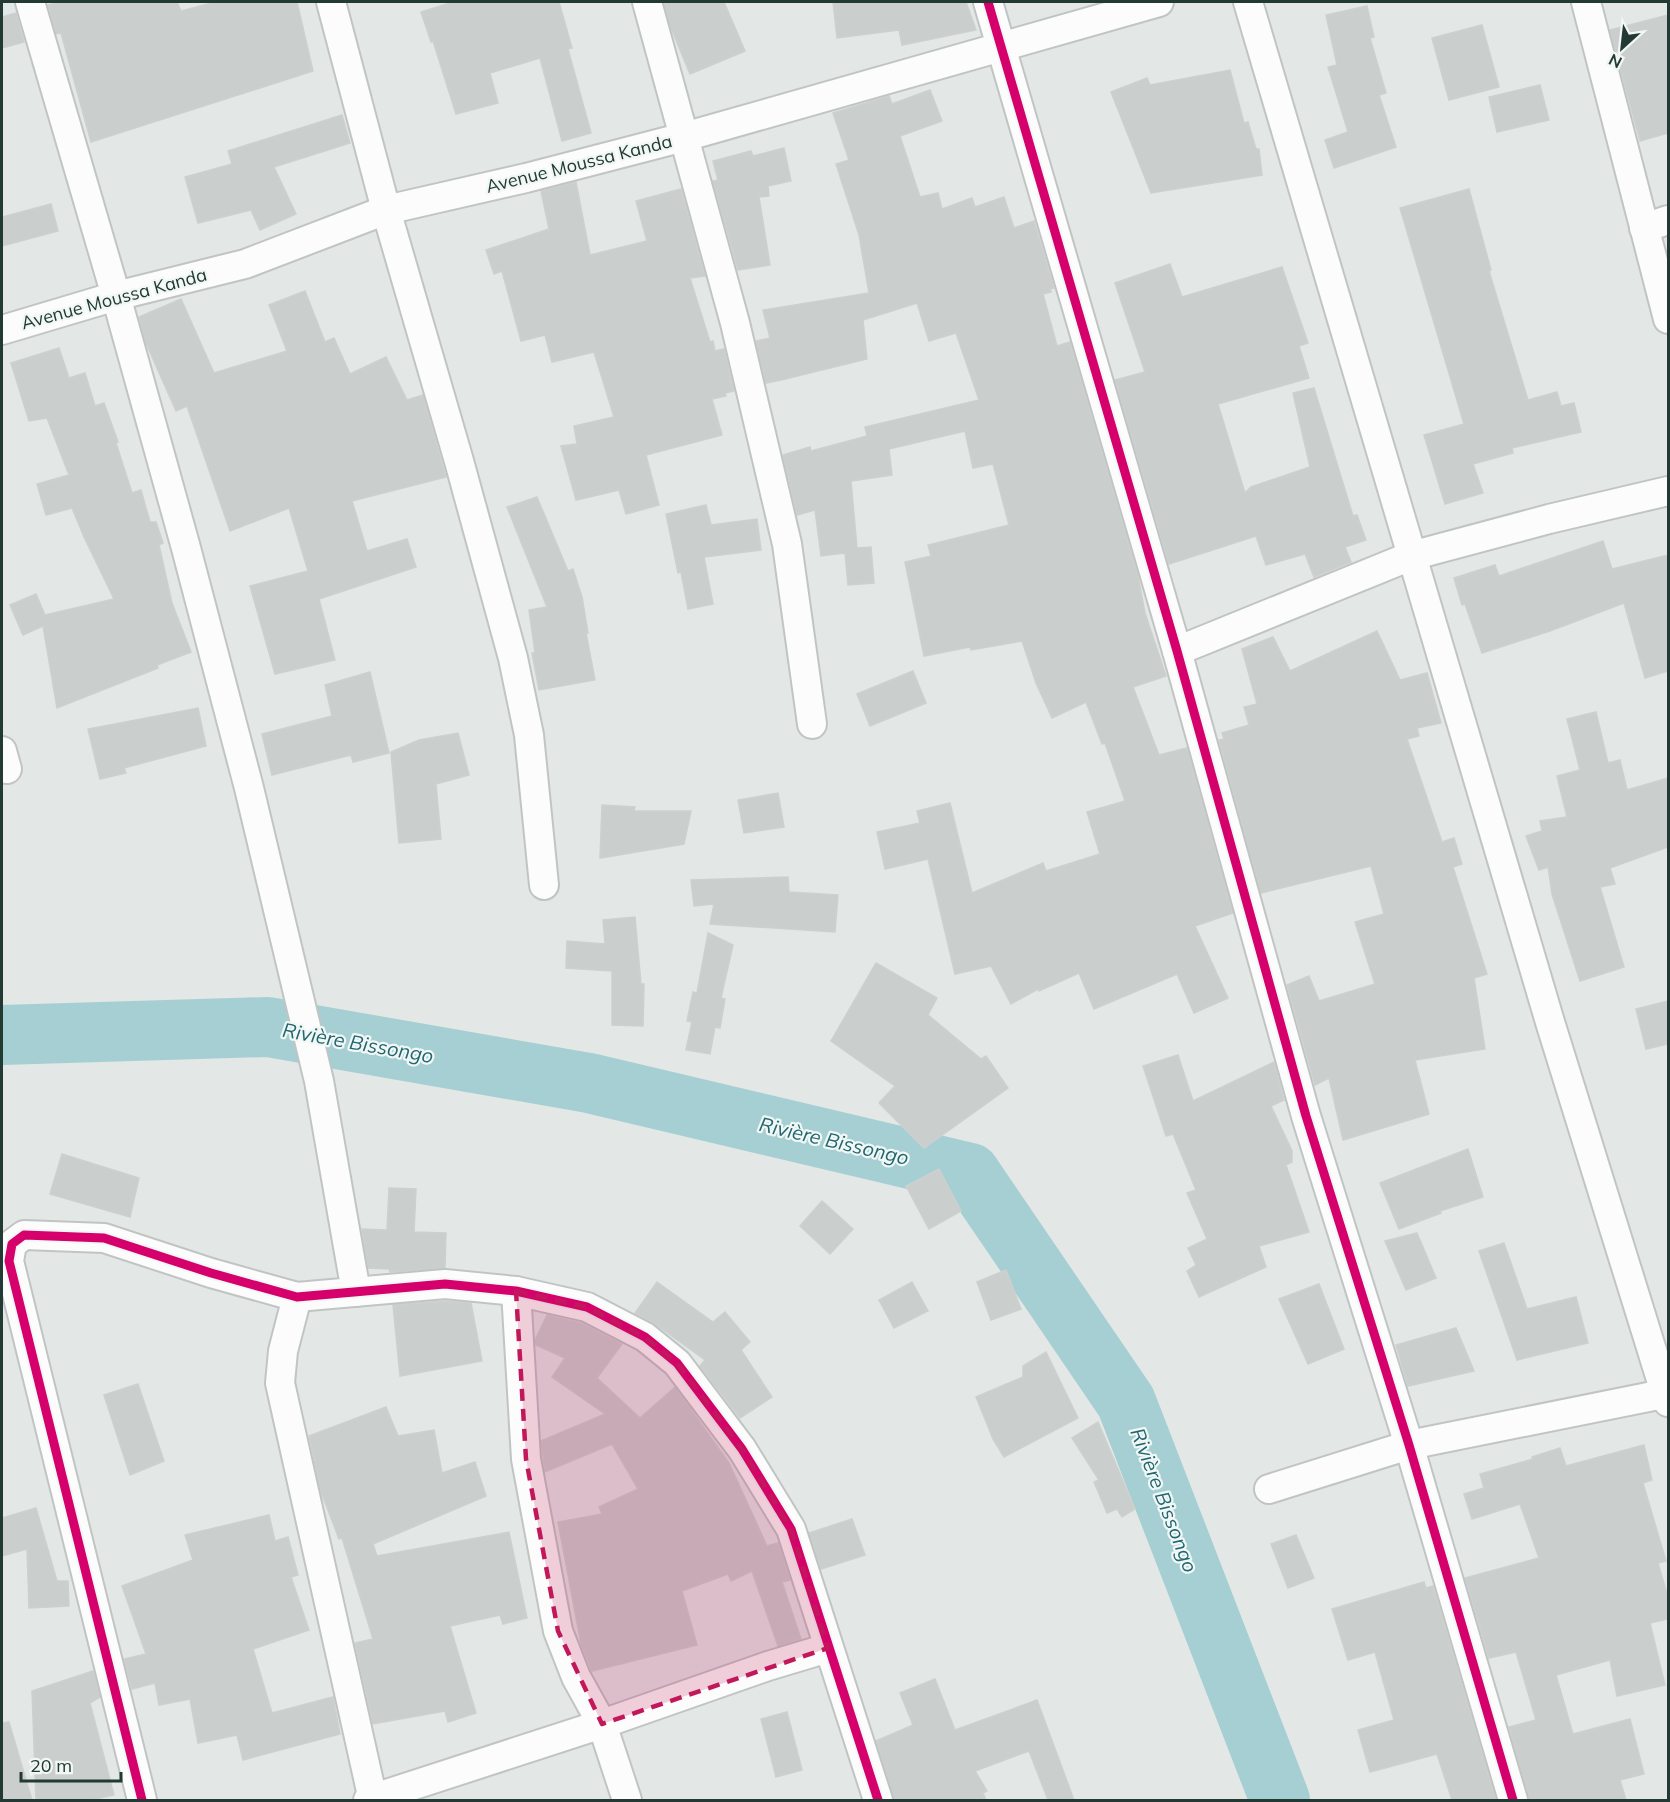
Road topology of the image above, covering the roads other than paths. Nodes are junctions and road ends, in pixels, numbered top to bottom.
1 (30, 2) edge
2 (331, 2) edge
3 (647, 2) edge
4 (988, 2) edge
5 (1159, 2) edge
6 (1248, 2) edge
7 (1586, 2) edge
8 (1000, 45) junction
9 (684, 137) junction
10 (386, 210) junction
11 (1656, 224) edge
12 (116, 296) junction
13 (1668, 319) edge
14 (2, 330) edge
15 (1668, 491) edge
16 (1411, 556) junction
17 (1177, 651) junction
18 (812, 724) dead end
19 (544, 885) dead end
20 (516, 1291) junction
21 (357, 1292) junction
22 (297, 1297) junction
23 (1668, 1396) edge
24 (1409, 1445) junction
25 (1269, 1489) dead end
26 (828, 1648) junction
27 (602, 1724) junction
28 (142, 1800) edge
29 (371, 1800) edge
30 (627, 1800) edge
31 (878, 1800) edge
32 (1513, 1800) edge

1 - 12 street
2 - 10 street
3 - 9 street
4 - 8 street
5 - 8 street, Avenue Moussa Kanda
6 - 16 street
7 - 11 street
8 - 9 street, Avenue Moussa Kanda
8 - 17 street
9 - 10 street, Avenue Moussa Kanda
9 - 18 street
10 - 12 street, Avenue Moussa Kanda
10 - 19 street
11 - 13 street
12 - 14 street, Avenue Moussa Kanda
12 - 21 street
15 - 16 street
16 - 17 street
16 - 23 street
17 - 24 street
20 - 21 street
20 - 26 street
20 - 27 street
21 - 22 street
22 - 28 street
22 - 29 street
23 - 24 street
24 - 25 street
24 - 32 street
26 - 27 street
26 - 31 street
27 - 29 street
27 - 30 street

